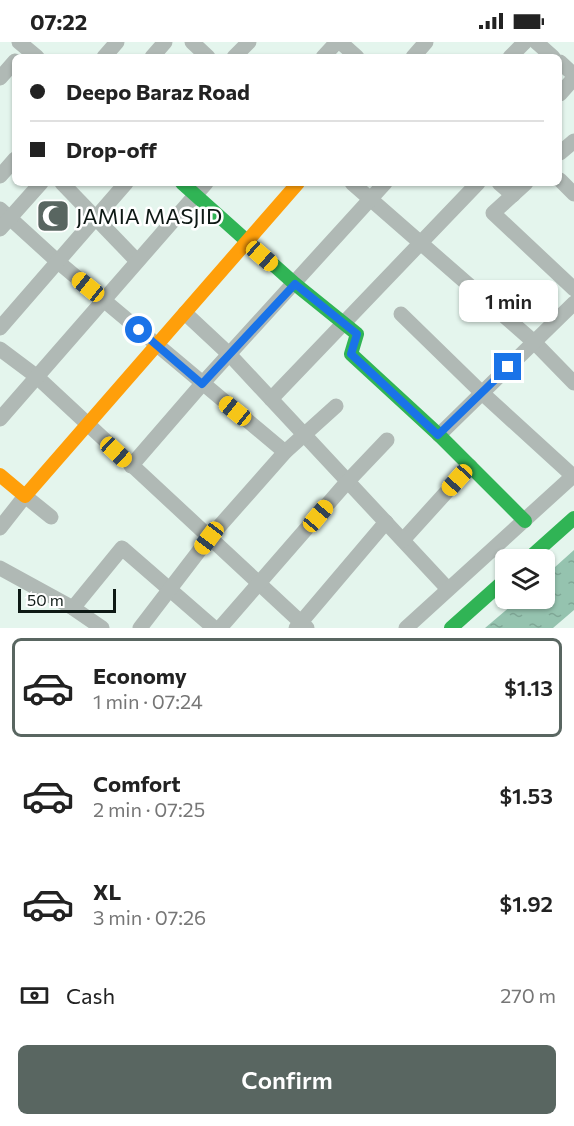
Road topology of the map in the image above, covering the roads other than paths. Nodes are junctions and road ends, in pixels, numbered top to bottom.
1 (117, 42) edge
2 (165, 42) edge
3 (192, 42) edge
4 (249, 42) edge
5 (339, 42) edge
6 (426, 42) edge
7 (525, 42) edge
8 (107, 54) edge
9 (155, 54) edge
10 (205, 54) edge
11 (237, 54) edge
12 (326, 54) edge
13 (353, 54) edge
14 (416, 54) edge
15 (513, 54) edge
16 (12, 64) edge
17 (562, 64) edge
18 (574, 76) edge
19 (0, 78) edge
20 (562, 91) edge
21 (574, 141) edge
22 (562, 151) edge
23 (12, 162) edge
24 (0, 176) edge
25 (562, 182) edge
26 (37, 186) edge
27 (65, 186) edge
28 (123, 186) edge
29 (185, 186) edge
30 (203, 186) edge
31 (295, 186) edge
32 (355, 186) edge
33 (382, 186) edge
34 (475, 186) edge
35 (502, 186) edge
36 (523, 186) edge
37 (574, 194) edge
38 (195, 195) junction
39 (513, 195) junction
40 (369, 199) junction
41 (94, 217) junction
42 (3, 219) edge
43 (246, 242) junction
44 (422, 243) junction
45 (57, 261) junction
46 (137, 261) junction
47 (295, 284) junction
48 (574, 289) edge
49 (104, 299) junction
50 (574, 303) edge
51 (185, 313) junction
52 (401, 314) dead end
53 (344, 324) junction
54 (0, 328) edge
55 (534, 342) junction
56 (157, 345) junction
57 (0, 350) edge
58 (230, 356) junction
59 (36, 376) junction
60 (574, 383) edge
61 (202, 384) junction
62 (481, 392) junction
63 (272, 399) junction
64 (336, 406) dead end
65 (0, 419) edge
66 (87, 425) junction
67 (304, 435) junction
68 (438, 435) junction
69 (387, 440) dead end
70 (285, 452) junction
71 (131, 466) junction
72 (470, 466) junction
73 (0, 475) edge
74 (574, 475) edge
75 (347, 482) junction
76 (25, 496) junction
77 (51, 517) dead end
78 (574, 518) edge
79 (525, 520) junction
80 (386, 522) junction
81 (0, 528) edge
82 (209, 538) junction
83 (403, 540) junction
84 (539, 549) edge
85 (0, 568) edge
86 (260, 584) junction
87 (495, 589) edge
88 (170, 590) junction
89 (448, 590) junction
90 (73, 608) junction
91 (301, 626) edge
92 (102, 628) edge
93 (140, 628) edge
94 (214, 628) edge
95 (220, 628) edge
96 (406, 628) edge
97 (451, 628) edge

1 - 8 street
2 - 9 street
3 - 10 street
4 - 11 street
5 - 12 street
5 - 13 street
6 - 14 street
7 - 15 street
16 - 19 street
17 - 18 street
18 - 20 street
21 - 22 street
23 - 24 street
25 - 37 street
26 - 42 street
27 - 41 street
28 - 41 street
29 - 38 street
30 - 38 street
31 - 43 street
32 - 40 street
33 - 40 street
34 - 44 street
35 - 39 street
36 - 39 street
38 - 43 street
38 - 46 street
39 - 48 street
40 - 44 street
40 - 47 street
41 - 45 street
41 - 46 street
42 - 45 street
43 - 47 street
43 - 51 street
44 - 53 street
44 - 55 street
45 - 49 street
45 - 54 street
46 - 49 street
47 - 53 street
47 - 58 street
49 - 56 street
49 - 59 street
50 - 55 street
51 - 56 street
51 - 58 street
52 - 62 street
53 - 63 street
53 - 68 street
55 - 60 street
55 - 62 street
56 - 61 street
56 - 66 street
57 - 59 street
58 - 61 street
58 - 63 street
59 - 65 street
59 - 66 street
61 - 70 street
61 - 71 street
62 - 68 street
62 - 74 street
63 - 67 street
64 - 67 street
66 - 71 street
66 - 76 street
67 - 70 street
67 - 75 street
68 - 72 street
69 - 75 street
70 - 82 street
71 - 82 street
72 - 79 street
72 - 83 street
73 - 76 street
74 - 79 street
75 - 80 street
75 - 86 street
76 - 77 street
76 - 81 street
78 - 84 street
79 - 89 street
80 - 83 street
80 - 91 street
82 - 86 street
82 - 88 street
83 - 89 street
85 - 90 street
86 - 91 street
86 - 95 street
87 - 97 street
88 - 90 street
88 - 93 street
88 - 94 street
89 - 96 street
90 - 92 street

